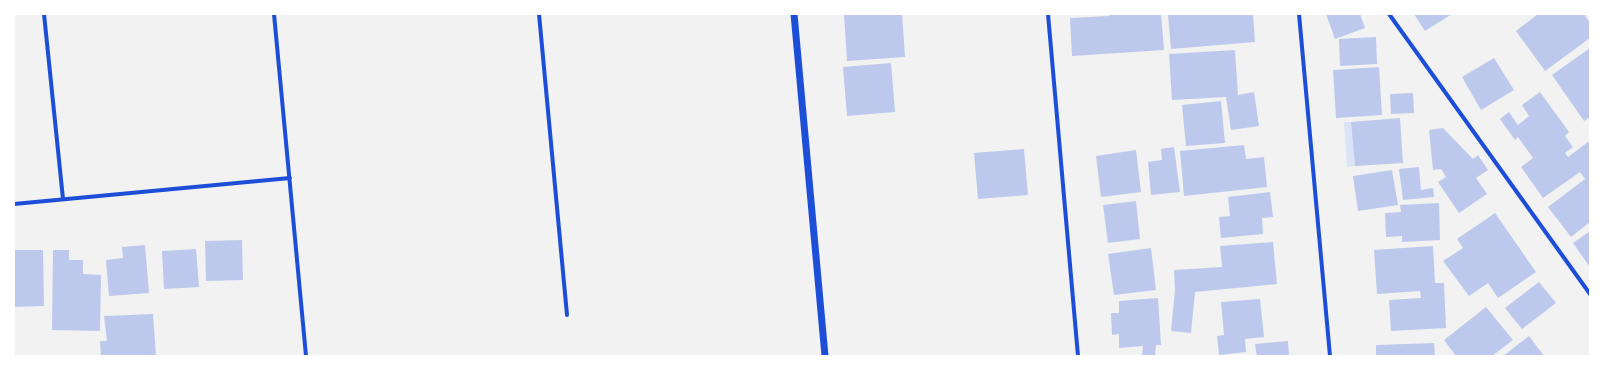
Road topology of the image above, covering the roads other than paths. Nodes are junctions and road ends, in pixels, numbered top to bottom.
1 (44, 14) edge
2 (274, 14) edge
3 (539, 14) edge
4 (794, 14) edge
5 (1048, 14) edge
6 (1299, 14) edge
7 (1389, 14) edge
8 (290, 178) junction
9 (63, 199) junction
10 (14, 204) edge
11 (1590, 294) edge
12 (567, 315) dead end
13 (306, 356) edge
14 (825, 356) edge
15 (1078, 356) edge
16 (1330, 356) edge

1 - 9 street
2 - 8 street
3 - 12 street
4 - 14 street
5 - 15 street
6 - 16 street
7 - 11 street
8 - 9 street
8 - 13 street
9 - 10 street

